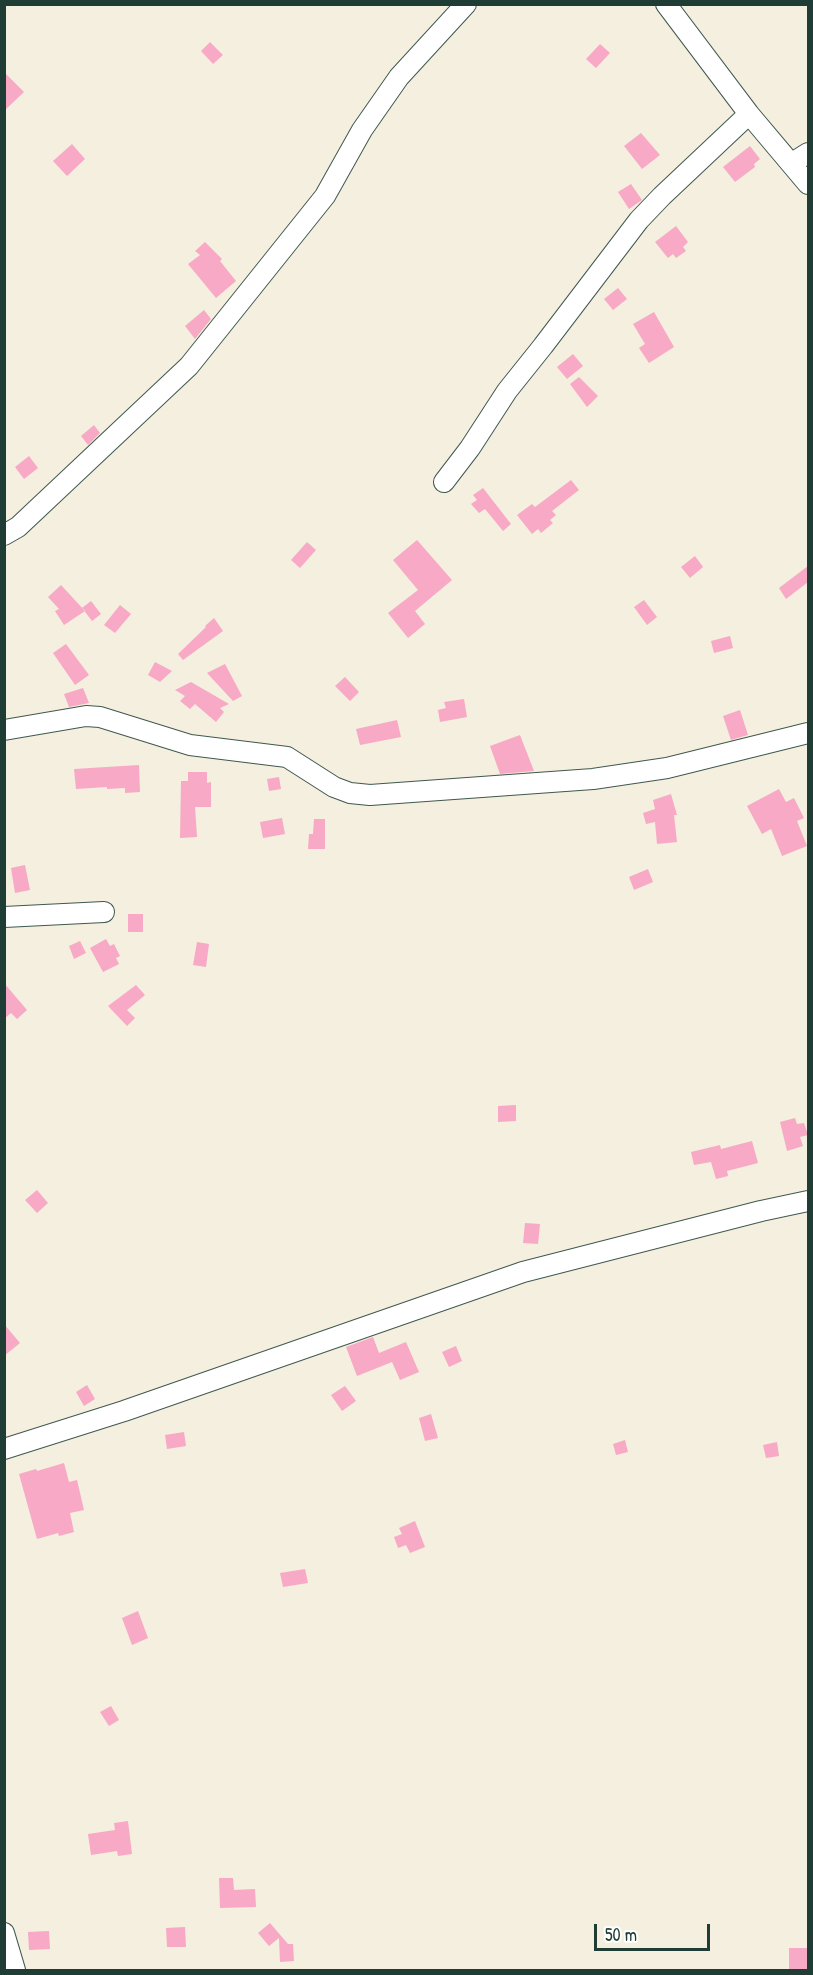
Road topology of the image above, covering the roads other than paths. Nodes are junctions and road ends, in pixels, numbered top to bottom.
1 (466, 4) edge
2 (666, 4) edge
3 (749, 114) junction
4 (800, 158) edge
5 (808, 184) edge
6 (444, 482) dead end
7 (4, 535) edge
8 (4, 730) edge
9 (808, 733) edge
10 (104, 912) dead end
11 (4, 917) edge
12 (808, 1201) edge
13 (4, 1449) edge
14 (4, 1934) edge
15 (15, 1971) edge

1 - 7 street
2 - 3 street
3 - 4 street
3 - 6 street
4 - 5 street
8 - 9 street
10 - 11 street
12 - 13 street
14 - 15 street

